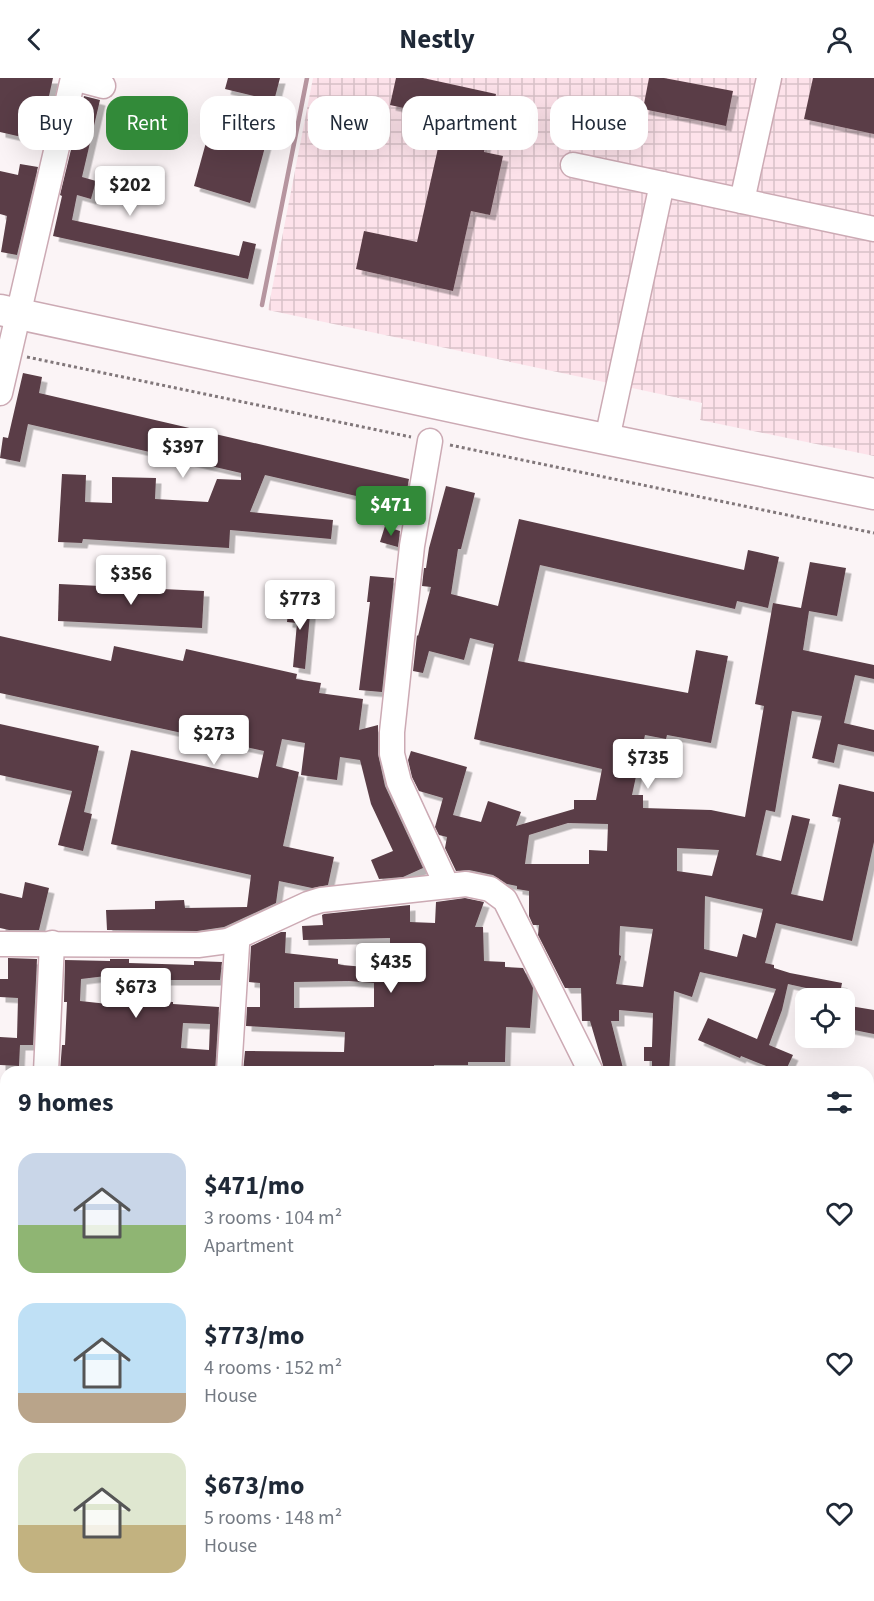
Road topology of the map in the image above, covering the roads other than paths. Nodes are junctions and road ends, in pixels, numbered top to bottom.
1 (73, 78) edge
2 (769, 78) edge
3 (103, 86) dead end
4 (573, 165) dead end
5 (662, 184) junction
6 (742, 201) junction
7 (874, 229) edge
8 (10, 312) edge
9 (0, 393) edge
10 (607, 439) junction
11 (430, 441) dead end
12 (874, 494) edge
13 (447, 886) junction
14 (228, 941) junction
15 (52, 943) junction
16 (0, 944) edge
17 (46, 1066) edge
18 (229, 1066) edge
19 (588, 1066) edge

1 - 3 street
1 - 8 street
2 - 6 street
4 - 5 street
5 - 6 street
5 - 10 street
6 - 7 street
8 - 9 street
8 - 10 main road
10 - 12 main road
11 - 13 street
13 - 14 street
13 - 19 street
14 - 15 street
14 - 18 street
15 - 16 street
15 - 17 street

